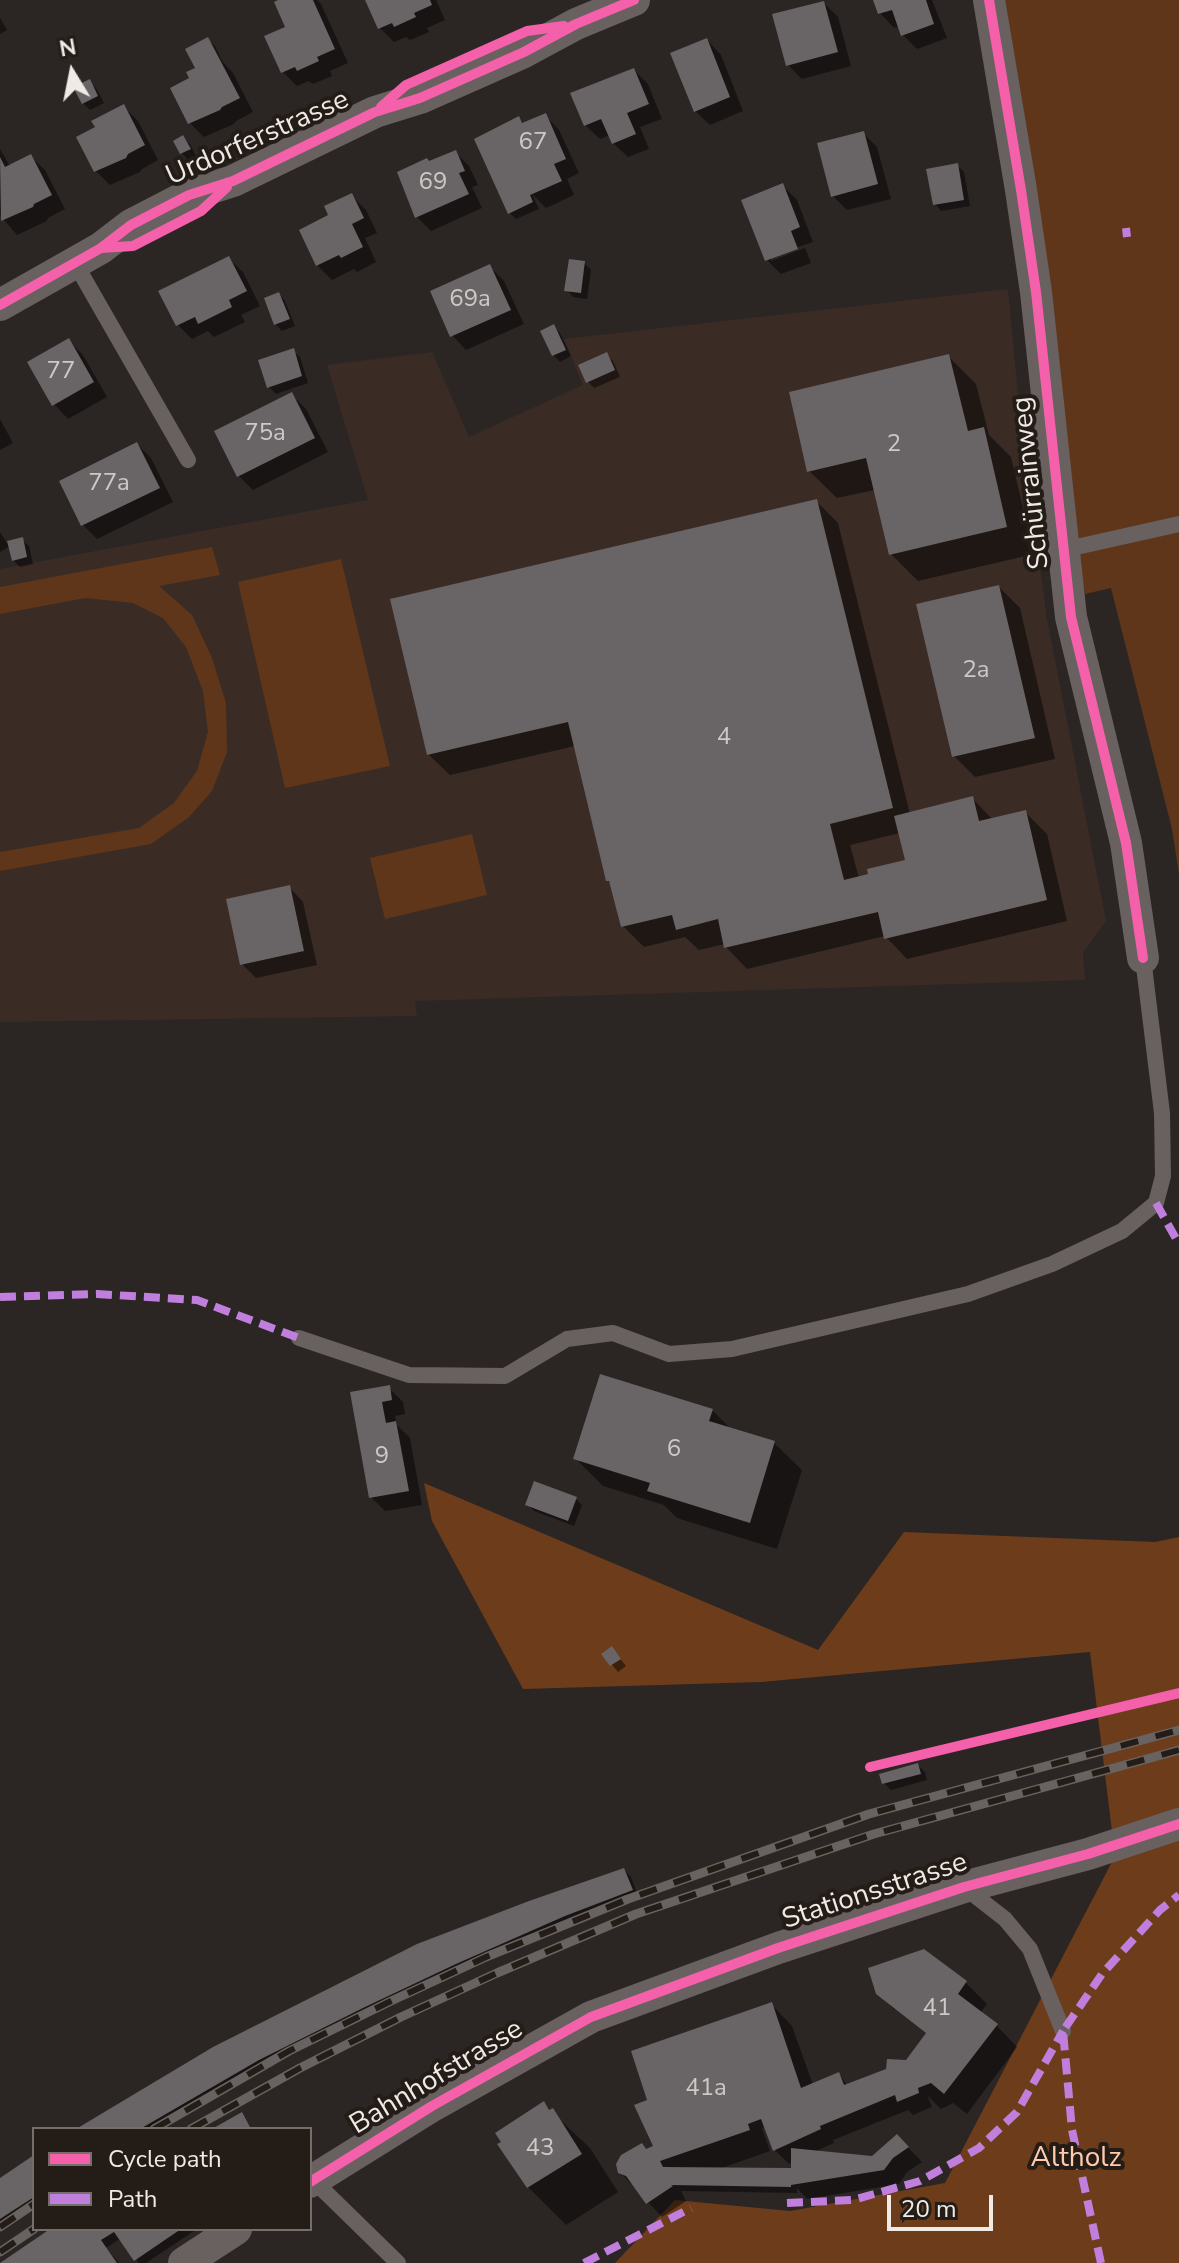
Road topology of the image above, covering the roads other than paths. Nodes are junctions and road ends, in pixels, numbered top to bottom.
1 (634, 0) edge
2 (989, 0) edge
3 (75, 263) junction
4 (0, 305) edge
5 (188, 460) dead end
6 (1179, 524) edge
7 (1063, 550) junction
8 (1143, 958) joint
9 (299, 1338) dead end
10 (1179, 1824) edge
11 (964, 1887) junction
12 (591, 2017) joint
13 (1063, 2031) dead end
14 (312, 2181) edge
15 (226, 2235) edge
16 (184, 2263) edge
17 (398, 2263) edge

1 - 3 street, Urdorferstrasse
2 - 7 street, Schürrainweg
3 - 4 street, Urdorferstrasse
3 - 5 lane
6 - 7 lane
7 - 8 street, Schürrainweg
8 - 9 lane, Schürrainweg
10 - 11 street, Stationsstrasse
11 - 12 street, Stationsstrasse
11 - 13 lane
12 - 14 street, Bahnhofstrasse
14 - 17 lane
15 - 16 street

